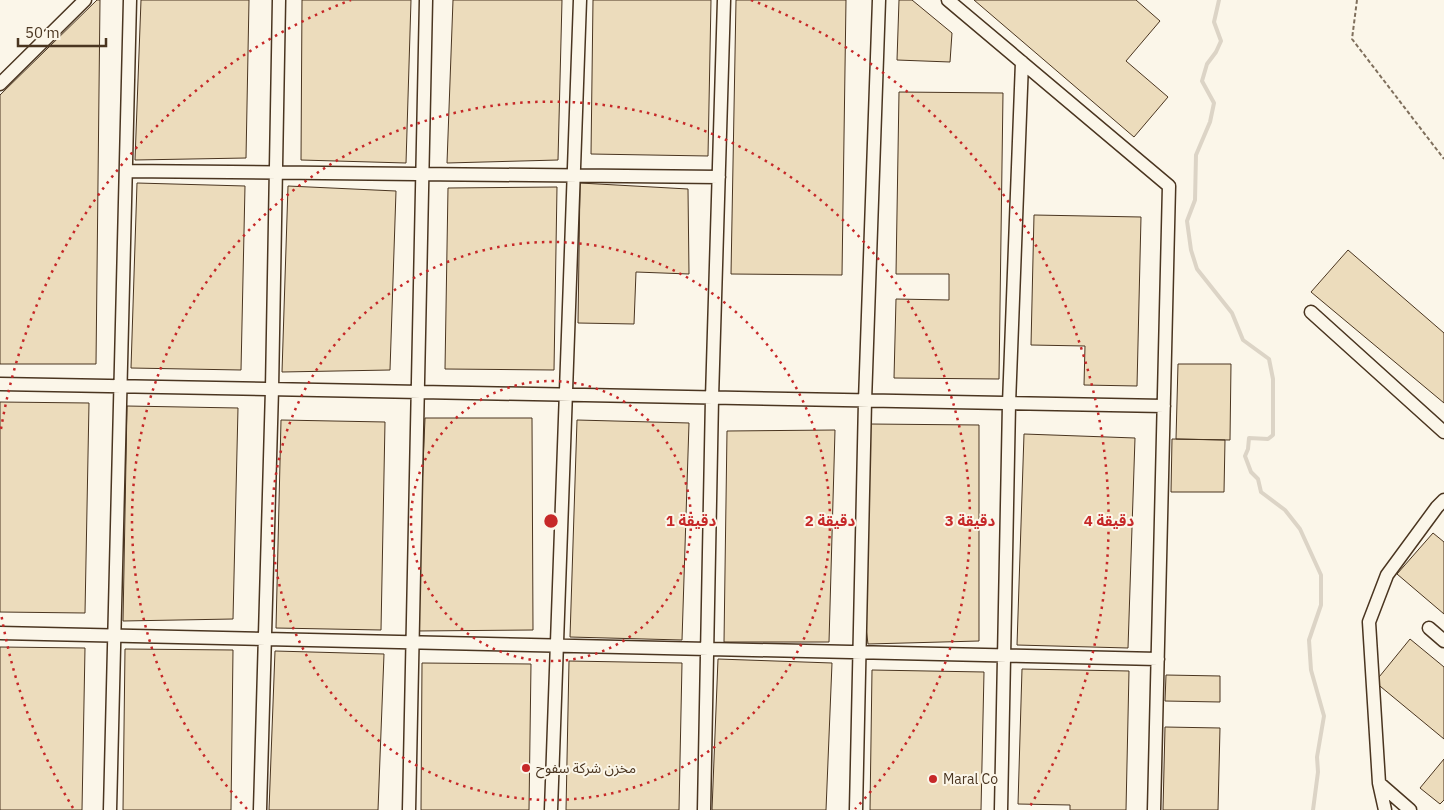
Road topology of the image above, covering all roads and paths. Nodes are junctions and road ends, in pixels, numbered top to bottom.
1 (85, 0) edge
2 (130, 0) edge
3 (279, 0) edge
4 (426, 0) edge
5 (580, 0) edge
6 (724, 0) edge
7 (879, 0) edge
8 (1357, 0) edge
9 (950, 1) edge
10 (1022, 62) junction
11 (0, 84) edge
12 (1444, 159) edge
13 (126, 171) junction
14 (277, 172) junction
15 (422, 174) junction
16 (574, 175) junction
17 (718, 177) junction
18 (1311, 312) dead end
19 (0, 384) edge
20 (120, 386) junction
21 (272, 389) junction
22 (418, 392) junction
23 (566, 395) junction
24 (712, 398) junction
25 (865, 401) junction
26 (1009, 404) junction
27 (1164, 406) junction
28 (1444, 432) edge
29 (1444, 500) edge
30 (1429, 628) dead end
31 (0, 633) edge
32 (114, 636) junction
33 (265, 639) junction
34 (1444, 641) edge
35 (412, 642) junction
36 (557, 645) junction
37 (707, 649) junction
38 (859, 652) junction
39 (1004, 656) junction
40 (1158, 659) junction
41 (1379, 783) junction
42 (110, 810) edge
43 (260, 810) edge
44 (409, 810) edge
45 (552, 810) edge
46 (704, 810) edge
47 (856, 810) edge
48 (1001, 810) edge
49 (1154, 810) edge
50 (1386, 810) edge
51 (1410, 810) edge

1 - 11 lane
2 - 13 lane
3 - 14 lane
4 - 15 lane
5 - 16 lane
6 - 17 lane
7 - 25 lane
8 - 12 path
9 - 10 lane
10 - 26 lane
10 - 27 lane
13 - 14 lane
13 - 20 lane
14 - 15 lane
14 - 21 lane
15 - 16 lane
15 - 22 lane
16 - 17 lane
16 - 23 lane
17 - 24 lane
18 - 28 lane
19 - 20 lane
20 - 21 lane
20 - 32 lane
21 - 22 lane
21 - 33 lane
22 - 23 lane
22 - 35 lane
23 - 24 lane
23 - 36 lane
24 - 25 lane
24 - 37 lane
25 - 26 lane
25 - 38 lane
26 - 27 lane
26 - 39 lane
27 - 40 lane
29 - 41 lane
30 - 34 lane
31 - 32 lane
32 - 33 lane
32 - 42 lane
33 - 35 lane
33 - 43 lane
35 - 36 lane
35 - 44 lane
36 - 37 lane
36 - 45 lane
37 - 38 lane
37 - 46 lane
38 - 39 lane
38 - 47 lane
39 - 40 lane
39 - 48 lane
40 - 49 lane
41 - 50 lane
41 - 51 lane

